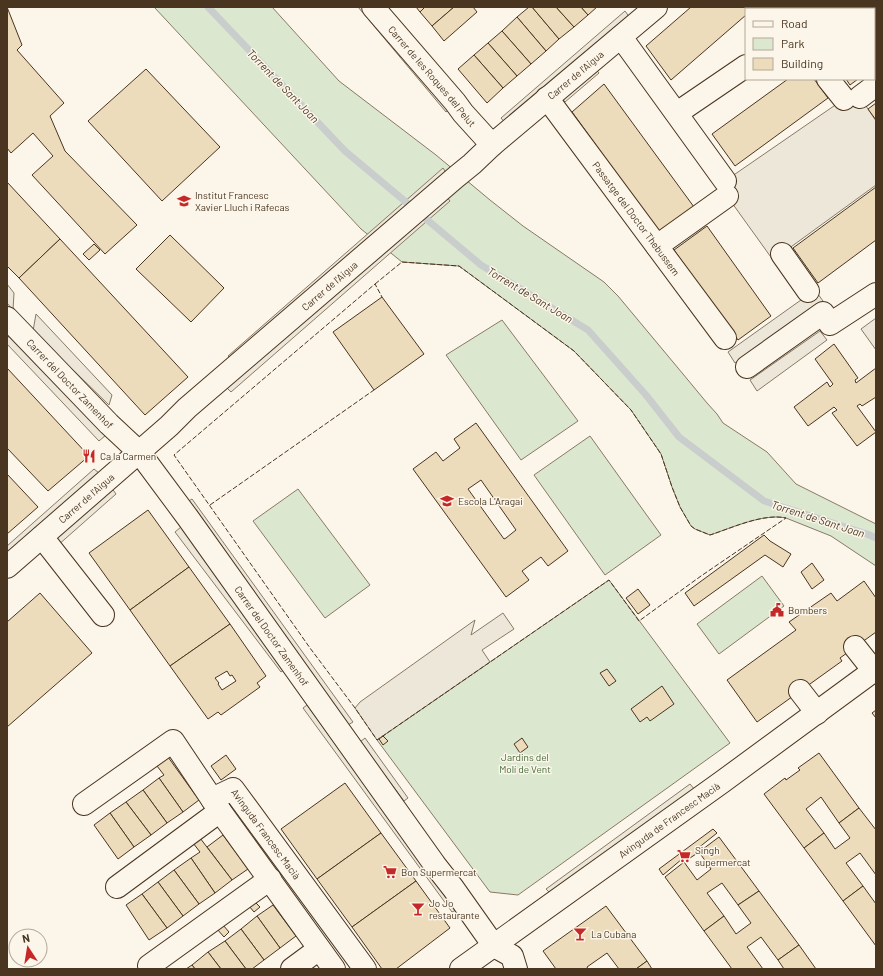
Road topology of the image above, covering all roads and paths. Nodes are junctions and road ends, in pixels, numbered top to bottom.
1 (373, 7) edge
2 (656, 7) edge
3 (621, 37) junction
4 (745, 67) edge
5 (830, 80) edge
6 (860, 94) edge
7 (547, 98) junction
8 (677, 113) junction
9 (492, 145) junction
10 (657, 246) junction
11 (782, 254) dead end
12 (808, 291) dead end
13 (876, 294) edge
14 (9, 324) edge
15 (725, 338) dead end
16 (747, 367) dead end
17 (139, 452) junction
18 (42, 537) junction
19 (7, 567) edge
20 (103, 615) dead end
21 (855, 647) dead end
22 (875, 670) edge
23 (800, 691) dead end
24 (816, 713) junction
25 (84, 804) dead end
26 (216, 805) junction
27 (270, 880) junction
28 (117, 887) dead end
29 (494, 946) junction
30 (319, 949) junction
31 (149, 966) dead end
32 (292, 969) edge
33 (334, 969) edge
34 (366, 969) edge
35 (461, 969) edge
36 (516, 969) edge

1 - 9 street, Carrer de les Roques del Pelut
2 - 3 street, Carrer de l'Aigua
3 - 7 street, Carrer de l'Aigua
3 - 8 street
4 - 8 street
5 - 6 street
7 - 9 street, Carrer de l'Aigua
7 - 10 street, Passatge del Doctor Thebussem
8 - 10 street
9 - 17 street, Carrer de l'Aigua
10 - 15 street, Passatge del Doctor Thebussem
11 - 12 street
13 - 16 street
14 - 17 street, Carrer del Doctor Zamenhof
17 - 18 street, Carrer de l'Aigua
17 - 29 street, Carrer del Doctor Zamenhof
18 - 19 street, Carrer de l'Aigua
18 - 20 street
21 - 22 street
22 - 24 street, Avinguda de Francesc Macià
23 - 24 street
24 - 29 street, Avinguda de Francesc Macià
25 - 26 street
26 - 27 street, Avinguda Francesc Macià
26 - 28 street
26 - 34 street, Avinguda Francesc Macià
27 - 30 street, Avinguda Francesc Macià
27 - 31 street
29 - 35 street, Avinguda de Francesc Macià
29 - 36 street, Carrer del Doctor Zamenhof
30 - 32 street
30 - 33 street, Avinguda Francesc Macià

